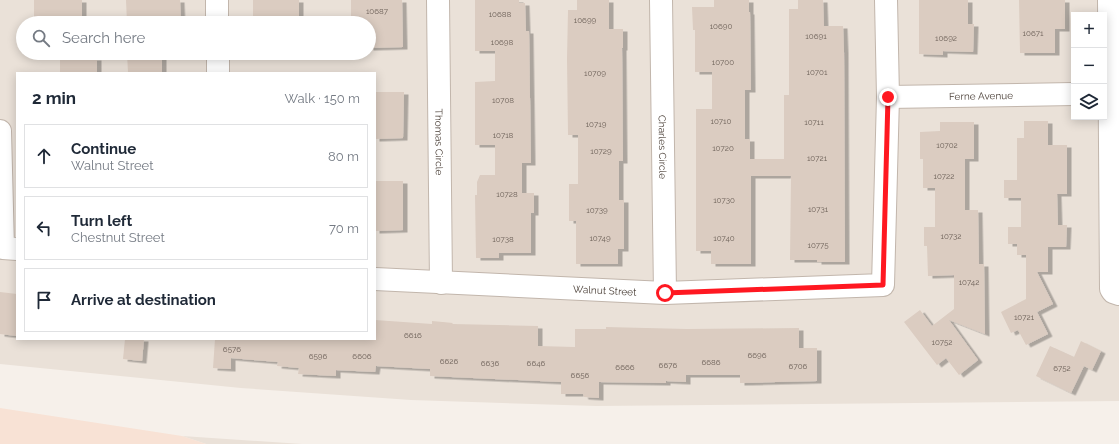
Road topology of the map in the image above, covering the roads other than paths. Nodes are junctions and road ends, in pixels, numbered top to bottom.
1 (217, 0) edge
2 (438, 0) edge
3 (662, 0) edge
4 (886, 0) edge
5 (1109, 0) edge
6 (217, 16) edge
7 (1114, 29) edge
8 (218, 60) edge
9 (218, 72) edge
10 (1071, 94) edge
11 (1107, 94) edge
12 (888, 97) junction
13 (0, 131) edge
14 (10, 249) edge
15 (376, 279) edge
16 (441, 283) junction
17 (665, 293) junction
18 (1117, 294) edge

1 - 6 street
2 - 16 street, Thomas Circle
3 - 17 street, Charles Circle
4 - 12 street
5 - 7 street
7 - 11 street
8 - 9 street
10 - 12 street, Ferne Avenue
11 - 18 street
12 - 17 street, Walnut Street
13 - 14 street
15 - 16 street, Walnut Street
16 - 17 street, Walnut Street

